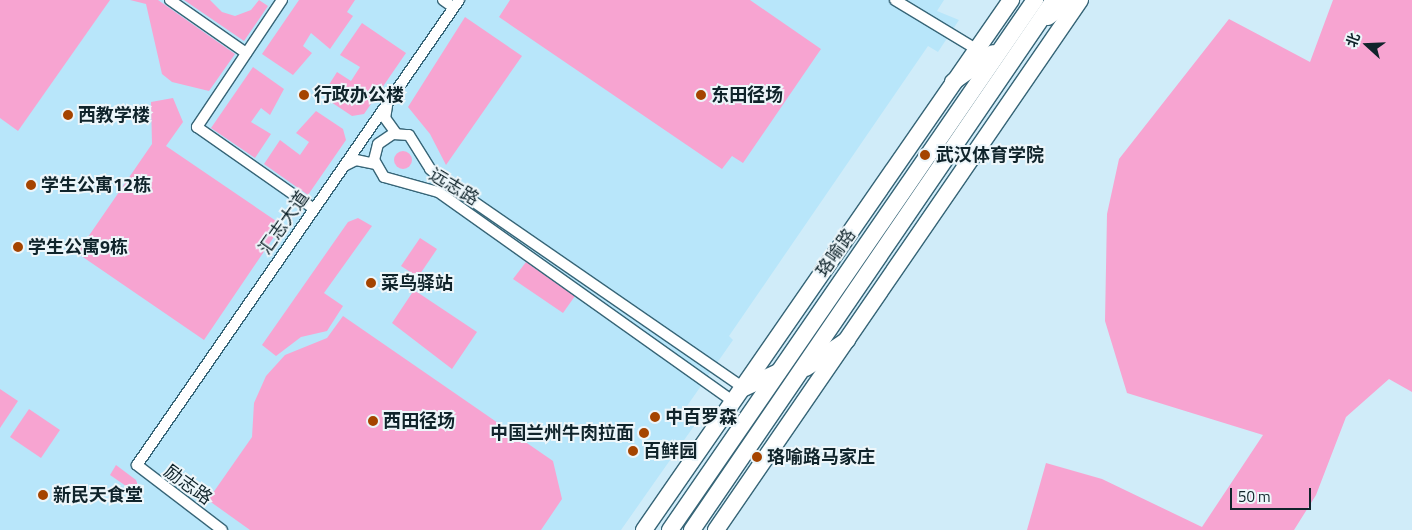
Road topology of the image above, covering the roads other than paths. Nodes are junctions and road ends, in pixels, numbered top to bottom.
1 (170, 0) edge
2 (282, 0) edge
3 (443, 0) edge
4 (895, 0) edge
5 (1011, 0) edge
6 (1034, 0) edge
7 (1054, 0) edge
8 (1070, 0) edge
9 (1080, 0) edge
10 (456, 4) edge
11 (1036, 26) junction
12 (1003, 46) junction
13 (976, 49) junction
14 (246, 53) junction
15 (953, 82) junction
16 (389, 100) junction
17 (396, 133) junction
18 (375, 164) junction
19 (342, 169) junction
20 (314, 209) junction
21 (847, 340) junction
22 (778, 372) junction
23 (798, 374) junction
24 (744, 388) junction
25 (734, 402) junction
26 (137, 465) joint
27 (222, 530) edge
28 (644, 530) edge
29 (670, 530) edge
30 (692, 530) edge
31 (716, 530) edge

1 - 14 street
2 - 14 street
3 - 10 street
4 - 13 street
5 - 13 main road
6 - 12 main road, 珞喻路
7 - 11 main road, 珞喻路
8 - 11 main road
9 - 21 main road
10 - 16 street, 汇志大道
11 - 23 main road, 珞喻路
12 - 15 main road
12 - 22 main road, 珞喻路
13 - 15 main road
14 - 20 street
15 - 24 main road
16 - 17 street
16 - 19 street, 汇志大道
17 - 18 street
17 - 24 street, 远志路
18 - 19 street
18 - 25 street, 远志路
19 - 20 street, 汇志大道
20 - 26 street, 汇志大道
21 - 23 main road
21 - 31 main road
22 - 24 main road
22 - 29 main road, 珞喻路
23 - 30 main road, 珞喻路
24 - 25 main road
25 - 28 main road
26 - 27 street, 励志路

